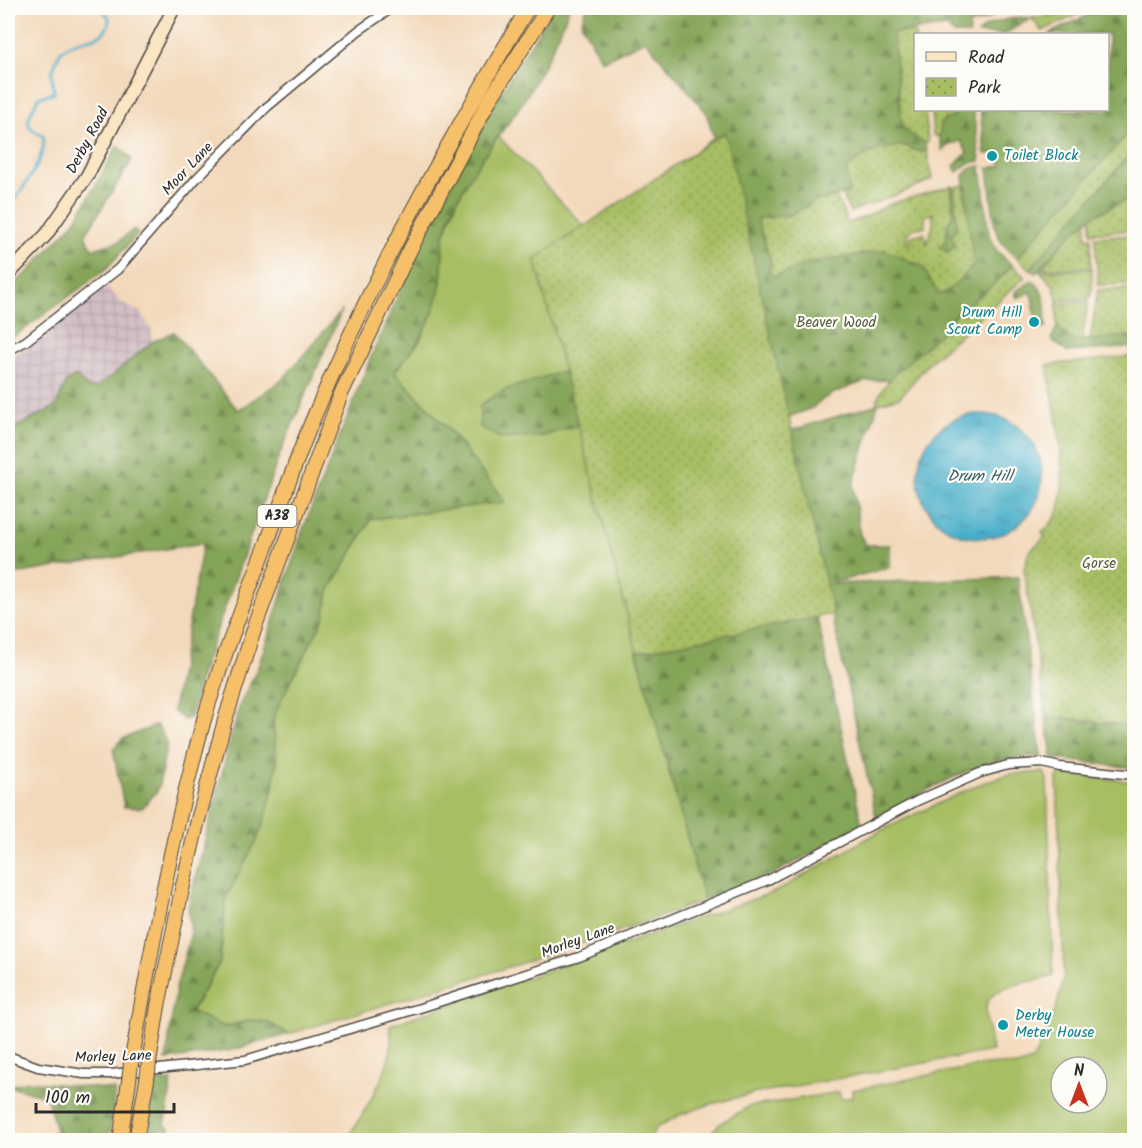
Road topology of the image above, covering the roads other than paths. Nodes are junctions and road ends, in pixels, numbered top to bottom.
1 (174, 8) edge
2 (392, 8) edge
3 (528, 8) edge
4 (548, 8) edge
5 (8, 276) edge
6 (8, 351) edge
7 (1134, 775) edge
8 (8, 1056) edge
9 (120, 1140) edge
10 (136, 1140) edge

1 - 5 main road, Derby Road
2 - 6 street, Moor Lane
3 - 9 highway, A38, bridge
4 - 10 highway, A38, bridge
7 - 8 street, Morley Lane

